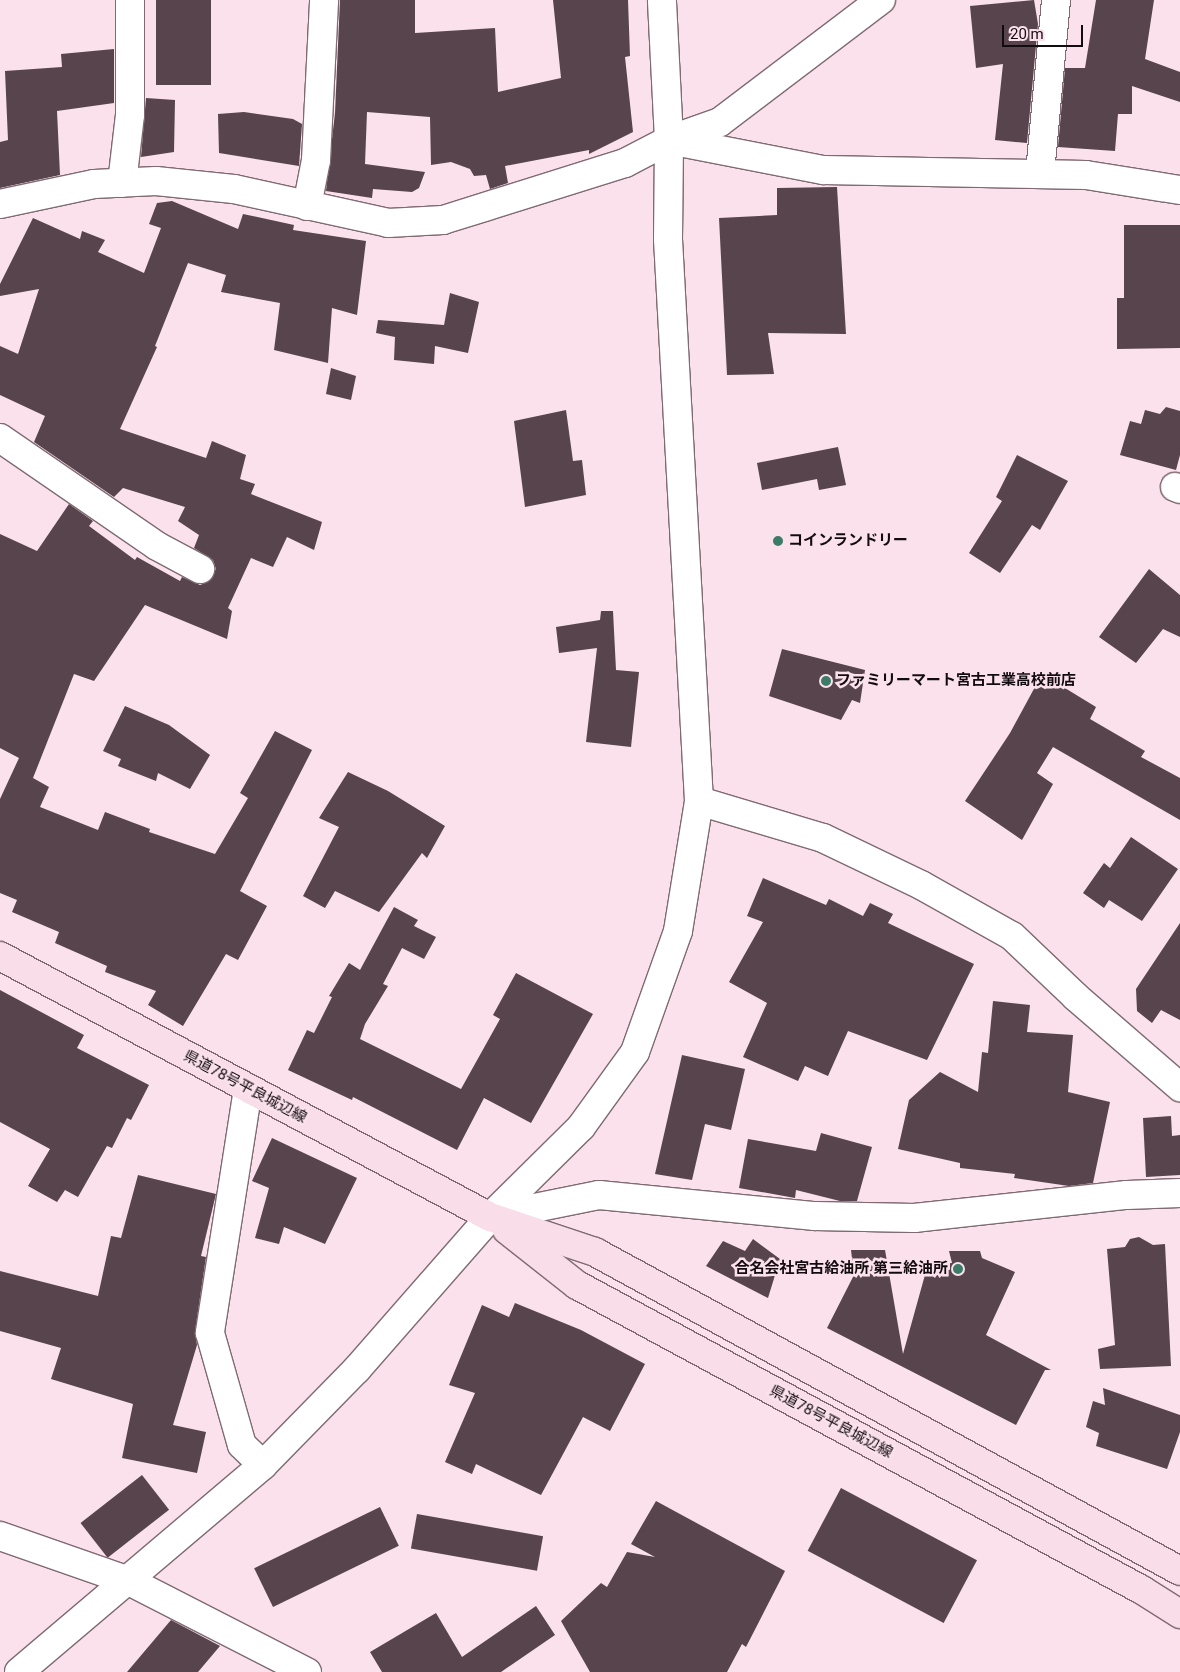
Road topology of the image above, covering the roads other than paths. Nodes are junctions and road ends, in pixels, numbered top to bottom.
1 (130, 0) edge
2 (324, 0) edge
3 (662, 0) edge
4 (881, 0) edge
5 (1056, 0) edge
6 (670, 140) junction
7 (1040, 173) junction
8 (122, 183) junction
9 (1180, 190) edge
10 (0, 204) edge
11 (307, 206) junction
12 (0, 438) edge
13 (200, 569) dead end
14 (699, 801) junction
15 (0, 956) edge
16 (1180, 1087) edge
17 (248, 1089) junction
18 (1180, 1193) edge
19 (490, 1216) junction
20 (264, 1465) junction
21 (0, 1536) edge
22 (1180, 1570) edge
23 (129, 1581) junction
24 (1180, 1614) edge
25 (19, 1672) edge
26 (307, 1672) edge

1 - 8 street
2 - 11 street
3 - 6 street
4 - 6 street
5 - 7 street
6 - 7 street
6 - 11 street
6 - 14 street
7 - 9 street
8 - 10 street
8 - 11 street
12 - 13 street
14 - 16 street
14 - 19 street
15 - 17 main road, 県道78号平良城辺線
17 - 19 main road, 県道78号平良城辺線
17 - 20 street
18 - 19 street
19 - 20 street
19 - 22 main road, 県道78号平良城辺線
19 - 24 main road, 県道78号平良城辺線
20 - 23 street
21 - 23 street
23 - 25 street
23 - 26 street

